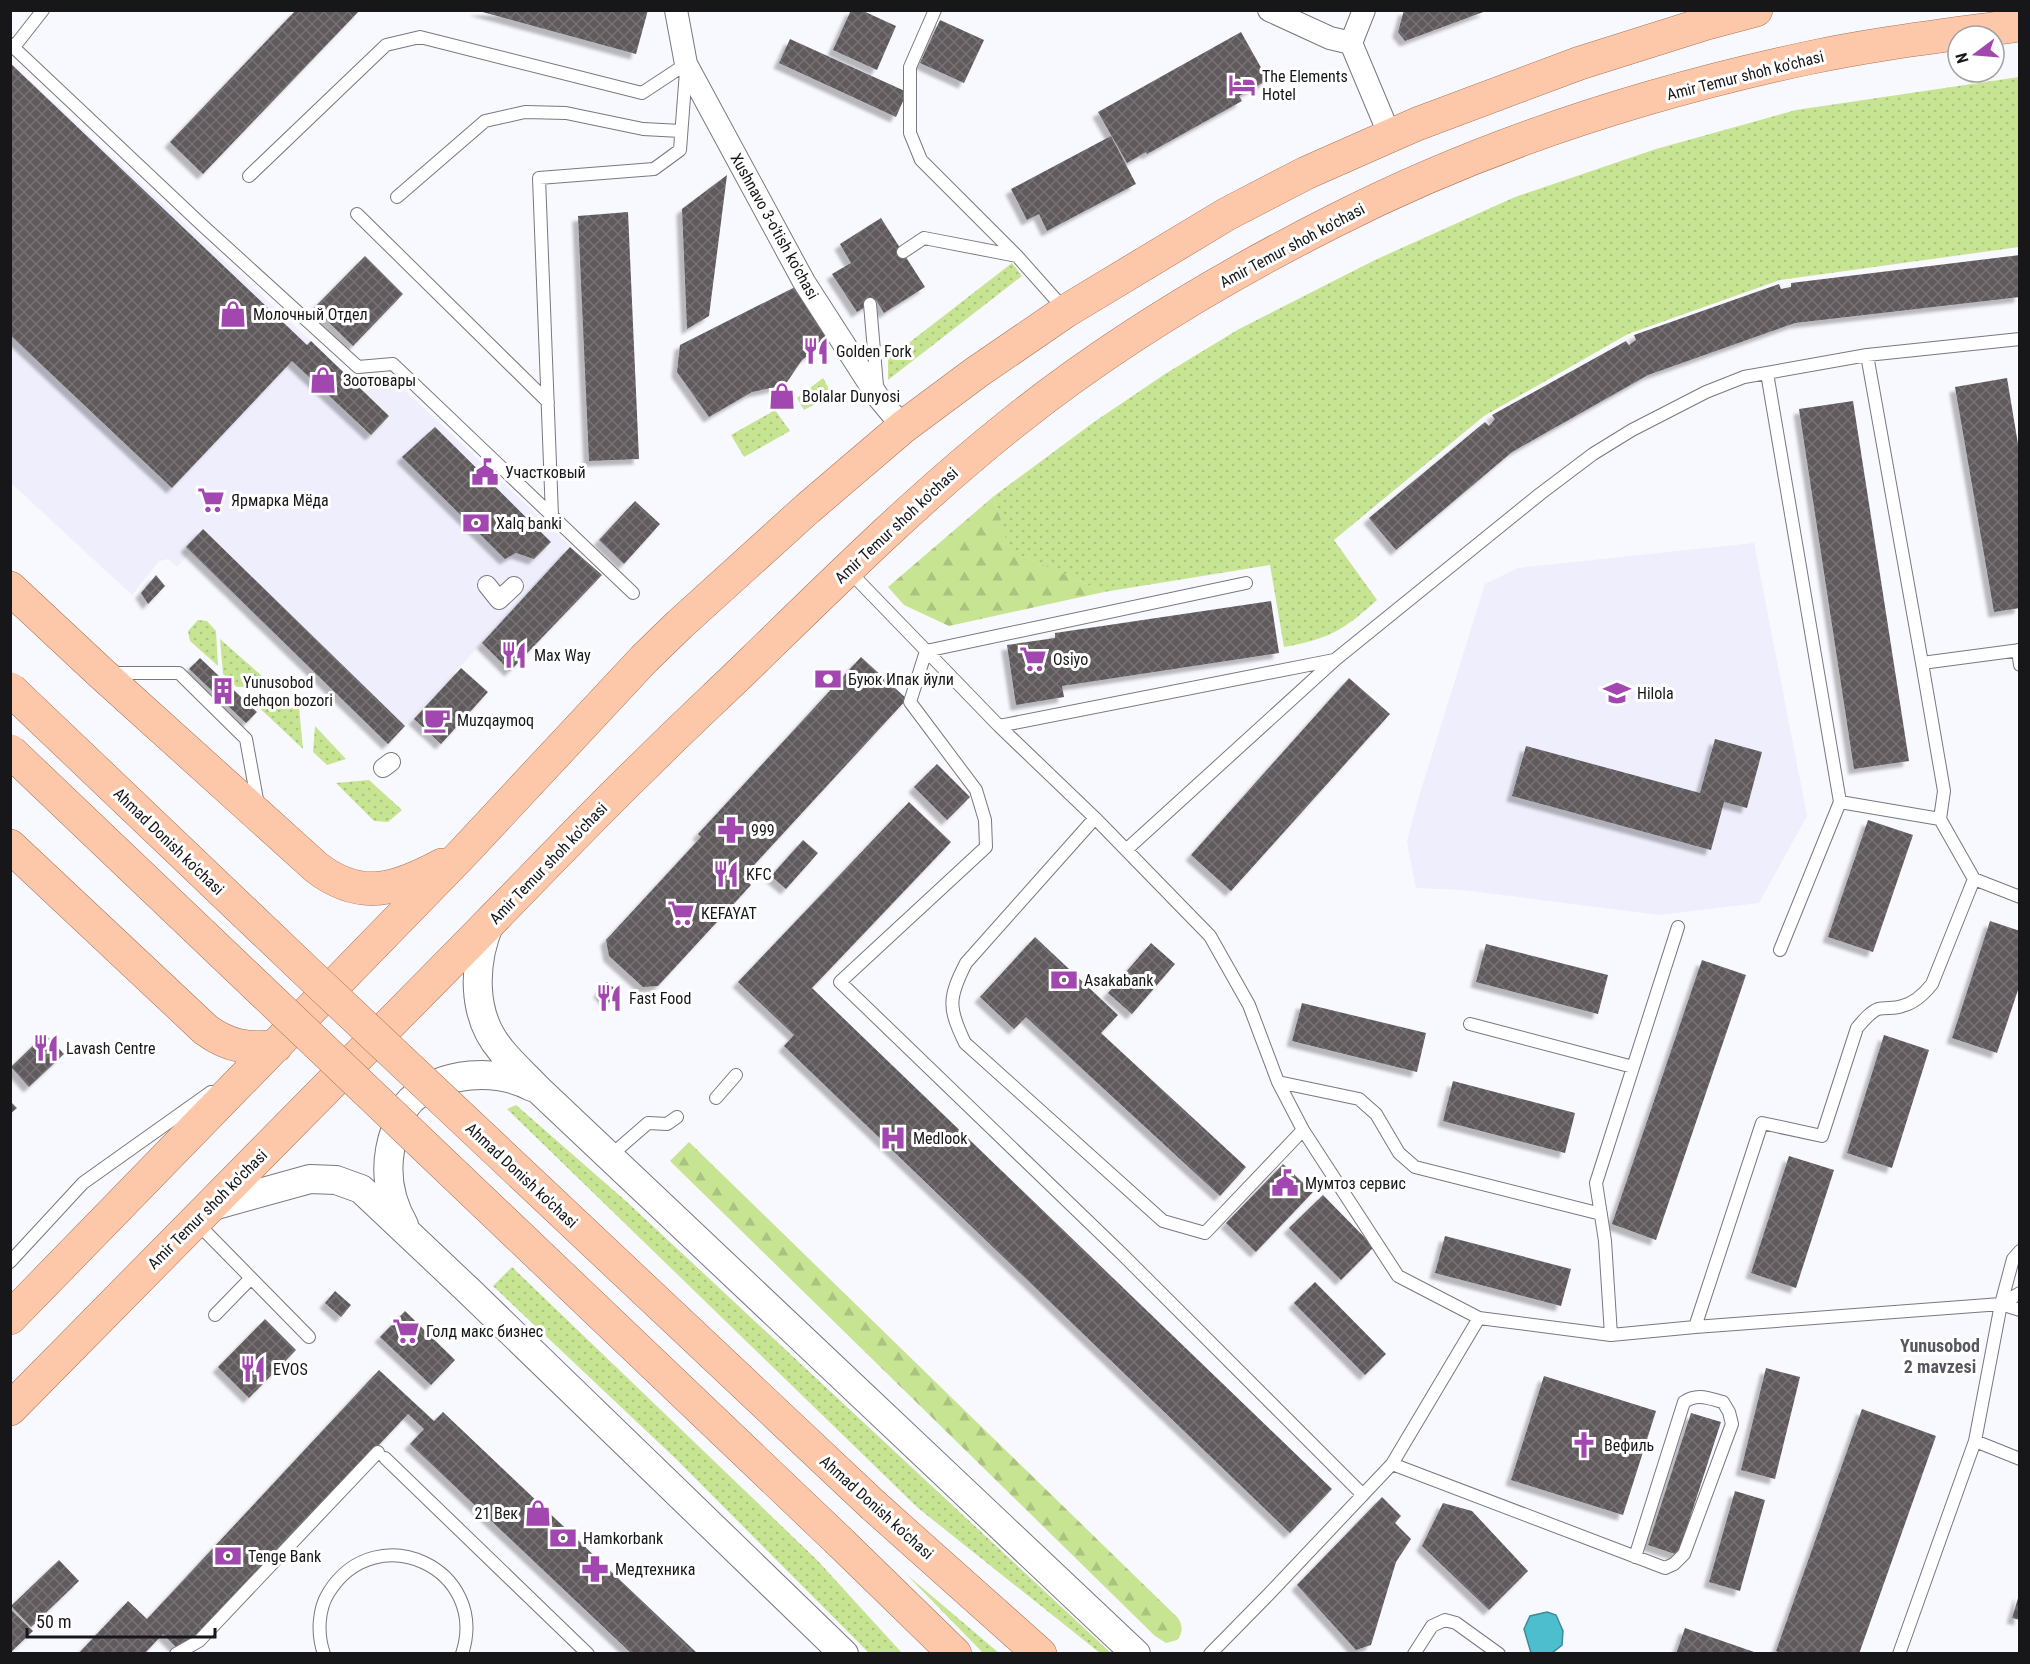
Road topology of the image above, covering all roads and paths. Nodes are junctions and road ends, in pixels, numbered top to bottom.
1 (43, 10) edge
2 (676, 10) edge
3 (935, 10) edge
4 (1269, 10) edge
5 (1364, 10) edge
6 (1756, 10) edge
7 (1962, 22) edge
8 (2019, 25) edge
9 (1351, 43) junction
10 (12, 46) edge
11 (686, 64) junction
12 (681, 131) junction
13 (1390, 136) junction
14 (249, 176) dead end
15 (397, 197) dead end
16 (357, 214) dead end
17 (903, 252) dead end
18 (1017, 256) junction
19 (870, 304) dead end
20 (1066, 311) junction
21 (2019, 339) edge
22 (1867, 354) junction
23 (1767, 373) junction
24 (878, 397) junction
25 (548, 402) junction
26 (903, 427) junction
27 (552, 516) junction
28 (847, 569) junction
29 (1246, 583) dead end
30 (488, 585) dead end
31 (514, 586) dead end
32 (10, 588) edge
33 (633, 593) dead end
34 (2018, 650) edge
35 (926, 651) junction
36 (1336, 659) junction
37 (1922, 663) junction
38 (2019, 665) edge
39 (101, 673) junction
40 (10, 689) edge
41 (999, 726) junction
42 (10, 751) edge
43 (1840, 802) junction
44 (260, 815) junction
45 (1095, 819) junction
46 (1940, 819) junction
47 (10, 846) edge
48 (1126, 850) junction
49 (462, 854) junction
50 (1974, 879) junction
51 (2019, 897) edge
52 (490, 922) junction
53 (1678, 927) dead end
54 (1780, 950) dead end
55 (1470, 1024) dead end
56 (276, 1046) junction
57 (1633, 1067) junction
58 (736, 1076) dead end
59 (1278, 1082) junction
60 (540, 1091) junction
61 (716, 1098) dead end
62 (677, 1117) dead end
63 (1303, 1130) junction
64 (610, 1156) junction
65 (202, 1214) junction
66 (1601, 1214) junction
67 (414, 1239) junction
68 (2019, 1251) edge
69 (10, 1262) edge
70 (251, 1278) junction
71 (2019, 1293) edge
72 (2001, 1304) junction
73 (2019, 1310) edge
74 (215, 1315) dead end
75 (10, 1318) edge
76 (1479, 1318) junction
77 (1695, 1327) junction
78 (1611, 1335) junction
79 (309, 1337) dead end
80 (14, 1402) edge
81 (1975, 1441) junction
82 (2019, 1458) edge
83 (1392, 1464) junction
84 (1363, 1495) junction
85 (1635, 1557) junction
86 (948, 1648) edge
87 (584, 1652) edge
88 (176, 1653) edge
89 (324, 1653) edge
90 (462, 1653) edge
91 (844, 1653) edge
92 (1040, 1653) edge
93 (1136, 1653) edge
94 (1210, 1653) edge
95 (1414, 1653) edge
96 (1499, 1653) edge
97 (1899, 1653) edge

1 - 10 lane
2 - 11 street, Xushnavo 3-o'tish ko'chasi
3 - 18 lane
4 - 9 street
5 - 9 street
6 - 13 main road
7 - 8 main road, Amir Temur shoh ko'chasi
7 - 28 main road, Amir Temur shoh ko'chasi
9 - 13 street
10 - 27 lane
11 - 12 lane
11 - 14 lane
11 - 24 street, Xushnavo 3-o'tish ko'chasi
12 - 15 lane
12 - 25 lane
13 - 20 main road
16 - 25 lane
17 - 18 lane
18 - 20 lane
19 - 24 lane
20 - 26 main road
21 - 22 lane
22 - 23 lane
22 - 37 lane
23 - 36 lane
23 - 43 lane
24 - 26 street, Xushnavo 3-o'tish ko'chasi
25 - 27 lane
26 - 49 main road
27 - 33 lane
28 - 35 lane
28 - 52 main road, Amir Temur shoh ko'chasi
29 - 35 lane
30 - 31 street
32 - 39 main road
34 - 37 lane
34 - 38 lane
35 - 41 lane
35 - 84 lane
36 - 41 lane
36 - 48 lane
37 - 46 lane
39 - 44 main road
39 - 44 lane
40 - 92 main road, Ahmad Donish ko'chasi, bridge
41 - 45 lane
42 - 86 main road, bridge
43 - 46 lane
43 - 54 lane
44 - 49 main road
45 - 48 lane
45 - 63 lane
46 - 50 lane
47 - 56 main road
48 - 59 lane
49 - 56 main road
50 - 51 lane
50 - 77 lane
52 - 60 street
52 - 65 main road, Amir Temur shoh ko'chasi
53 - 57 lane
55 - 57 lane
56 - 69 lane
56 - 75 main road
57 - 66 lane
58 - 61 lane
59 - 63 lane
59 - 66 lane
60 - 64 street
60 - 67 street
62 - 64 lane
63 - 76 lane
64 - 93 street
65 - 67 street
65 - 70 lane
65 - 80 main road, Amir Temur shoh ko'chasi
66 - 78 lane
67 - 91 street
68 - 72 lane
70 - 74 lane
70 - 79 lane
71 - 72 lane
72 - 73 lane
72 - 77 lane
72 - 81 lane
76 - 78 lane
76 - 83 lane
77 - 78 lane
81 - 82 lane
81 - 97 lane
83 - 84 lane
83 - 85 lane
84 - 94 lane
85 - 85 lane
87 - 88 lane
89 - 90 lane
95 - 96 lane

